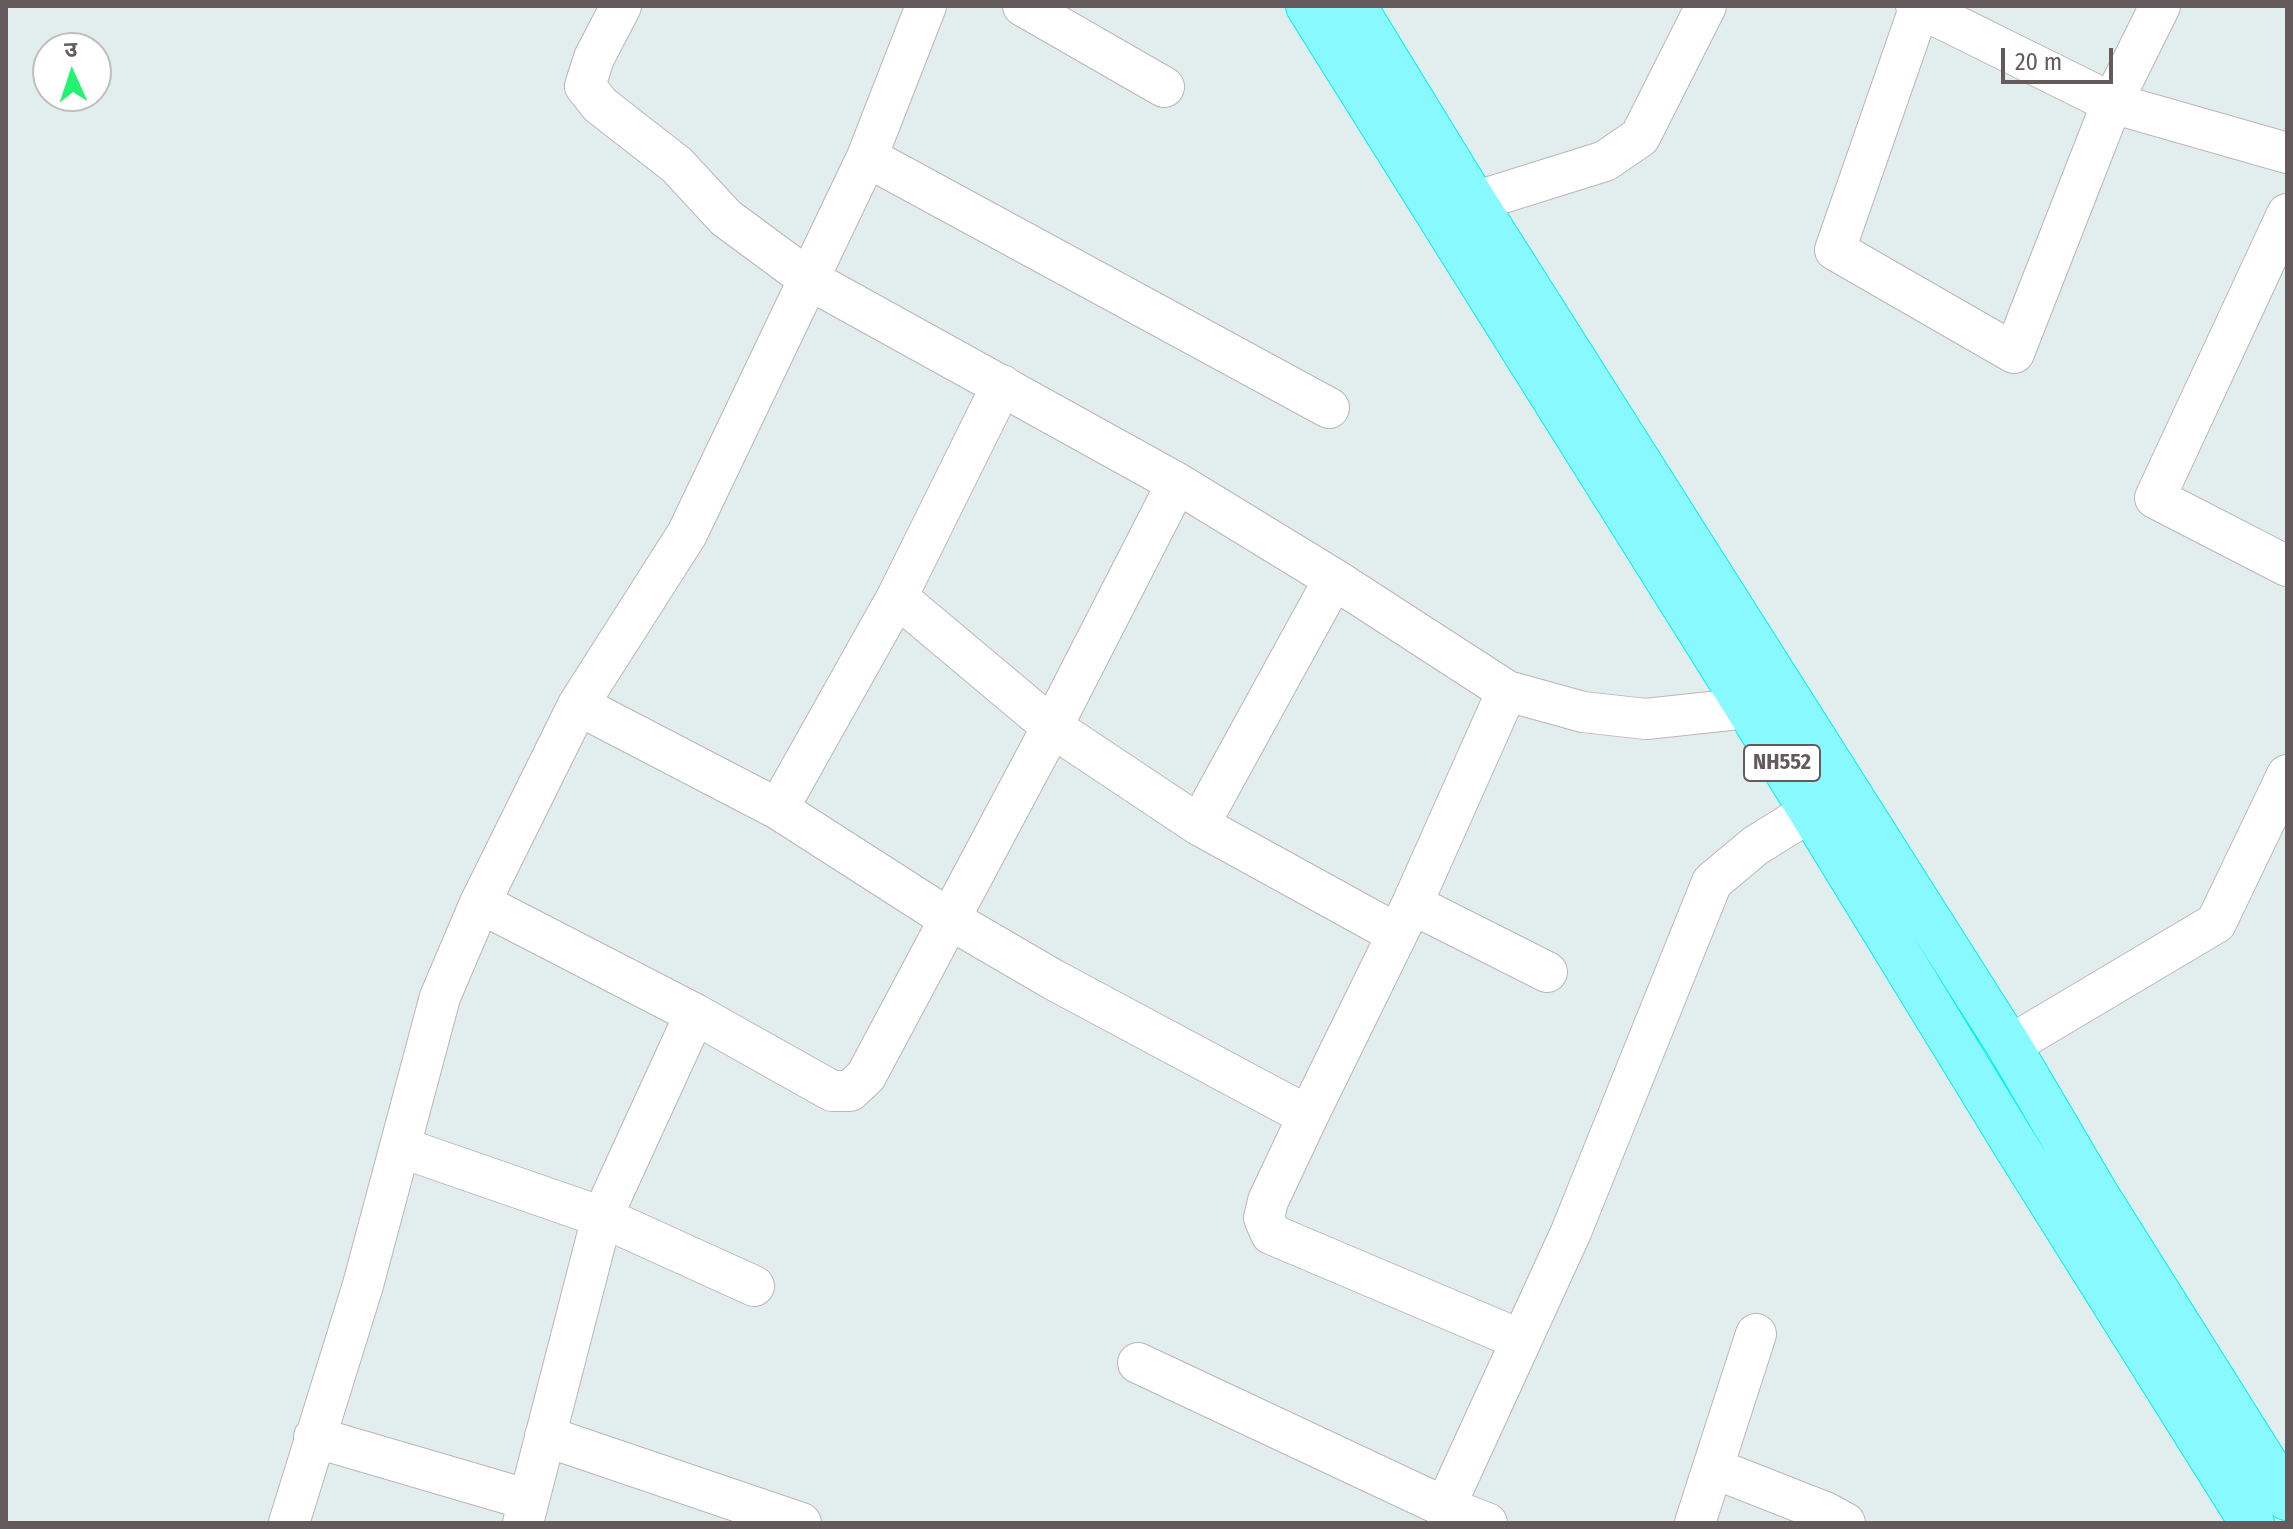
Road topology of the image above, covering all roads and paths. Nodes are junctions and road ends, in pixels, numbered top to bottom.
1 (621, 6) edge
2 (926, 6) edge
3 (1023, 6) edge
4 (1308, 6) edge
5 (1354, 6) edge
6 (1706, 6) edge
7 (2160, 6) edge
8 (1918, 7) edge
9 (1164, 87) dead end
10 (2112, 103) junction
11 (2287, 153) edge
12 (867, 157) junction
13 (1474, 202) junction
14 (2287, 214) edge
15 (810, 280) junction
16 (1002, 385) junction
17 (1329, 408) dead end
18 (1177, 483) junction
19 (2287, 566) edge
20 (1334, 579) junction
21 (897, 597) junction
22 (1507, 691) junction
23 (578, 705) junction
24 (1748, 708) junction
25 (1052, 727) junction
26 (2287, 775) edge
27 (778, 809) junction
28 (1811, 811) junction
29 (1199, 825) junction
30 (480, 903) junction
31 (1404, 919) junction
32 (951, 920) junction
33 (1547, 972) dead end
34 (695, 1014) junction
35 (2009, 1046) junction
36 (1308, 1116) junction
37 (400, 1147) junction
38 (602, 1217) junction
39 (754, 1286) dead end
40 (1756, 1334) dead end
41 (1521, 1340) junction
42 (1138, 1363) dead end
43 (545, 1436) junction
44 (314, 1437) junction
45 (1713, 1468) junction
46 (2287, 1498) edge
47 (1445, 1507) junction
48 (526, 1512) edge
49 (289, 1523) edge
50 (801, 1523) edge
51 (1487, 1523) edge
52 (1695, 1523) edge
53 (1845, 1523) edge
54 (2252, 1523) edge

1 - 15 street
2 - 12 street
3 - 9 street
4 - 24 highway, NH552
5 - 13 highway, NH552
6 - 13 street
7 - 10 street
8 - 10 street
8 - 10 street
10 - 11 street
12 - 15 street
12 - 17 street
13 - 35 highway, NH552
14 - 19 street
15 - 16 street
15 - 23 street
16 - 18 street
16 - 21 street
18 - 20 street
18 - 25 street
20 - 22 street
20 - 29 street
21 - 25 street
21 - 27 street
22 - 24 street
22 - 31 street
23 - 27 street
23 - 30 street
24 - 28 highway, NH552
25 - 29 street
25 - 32 street
26 - 35 street
27 - 32 street
28 - 41 street
28 - 54 highway, NH552
29 - 31 street
30 - 34 street
30 - 37 street
31 - 33 street
31 - 36 street
32 - 34 street
32 - 36 street
34 - 38 street
35 - 46 highway, NH552
36 - 41 street
37 - 38 street
37 - 44 street
38 - 39 street
38 - 43 street
40 - 45 street
41 - 47 street
42 - 47 street
43 - 48 street
43 - 50 street
44 - 48 street
44 - 49 street
45 - 52 street
45 - 53 street
47 - 51 street

